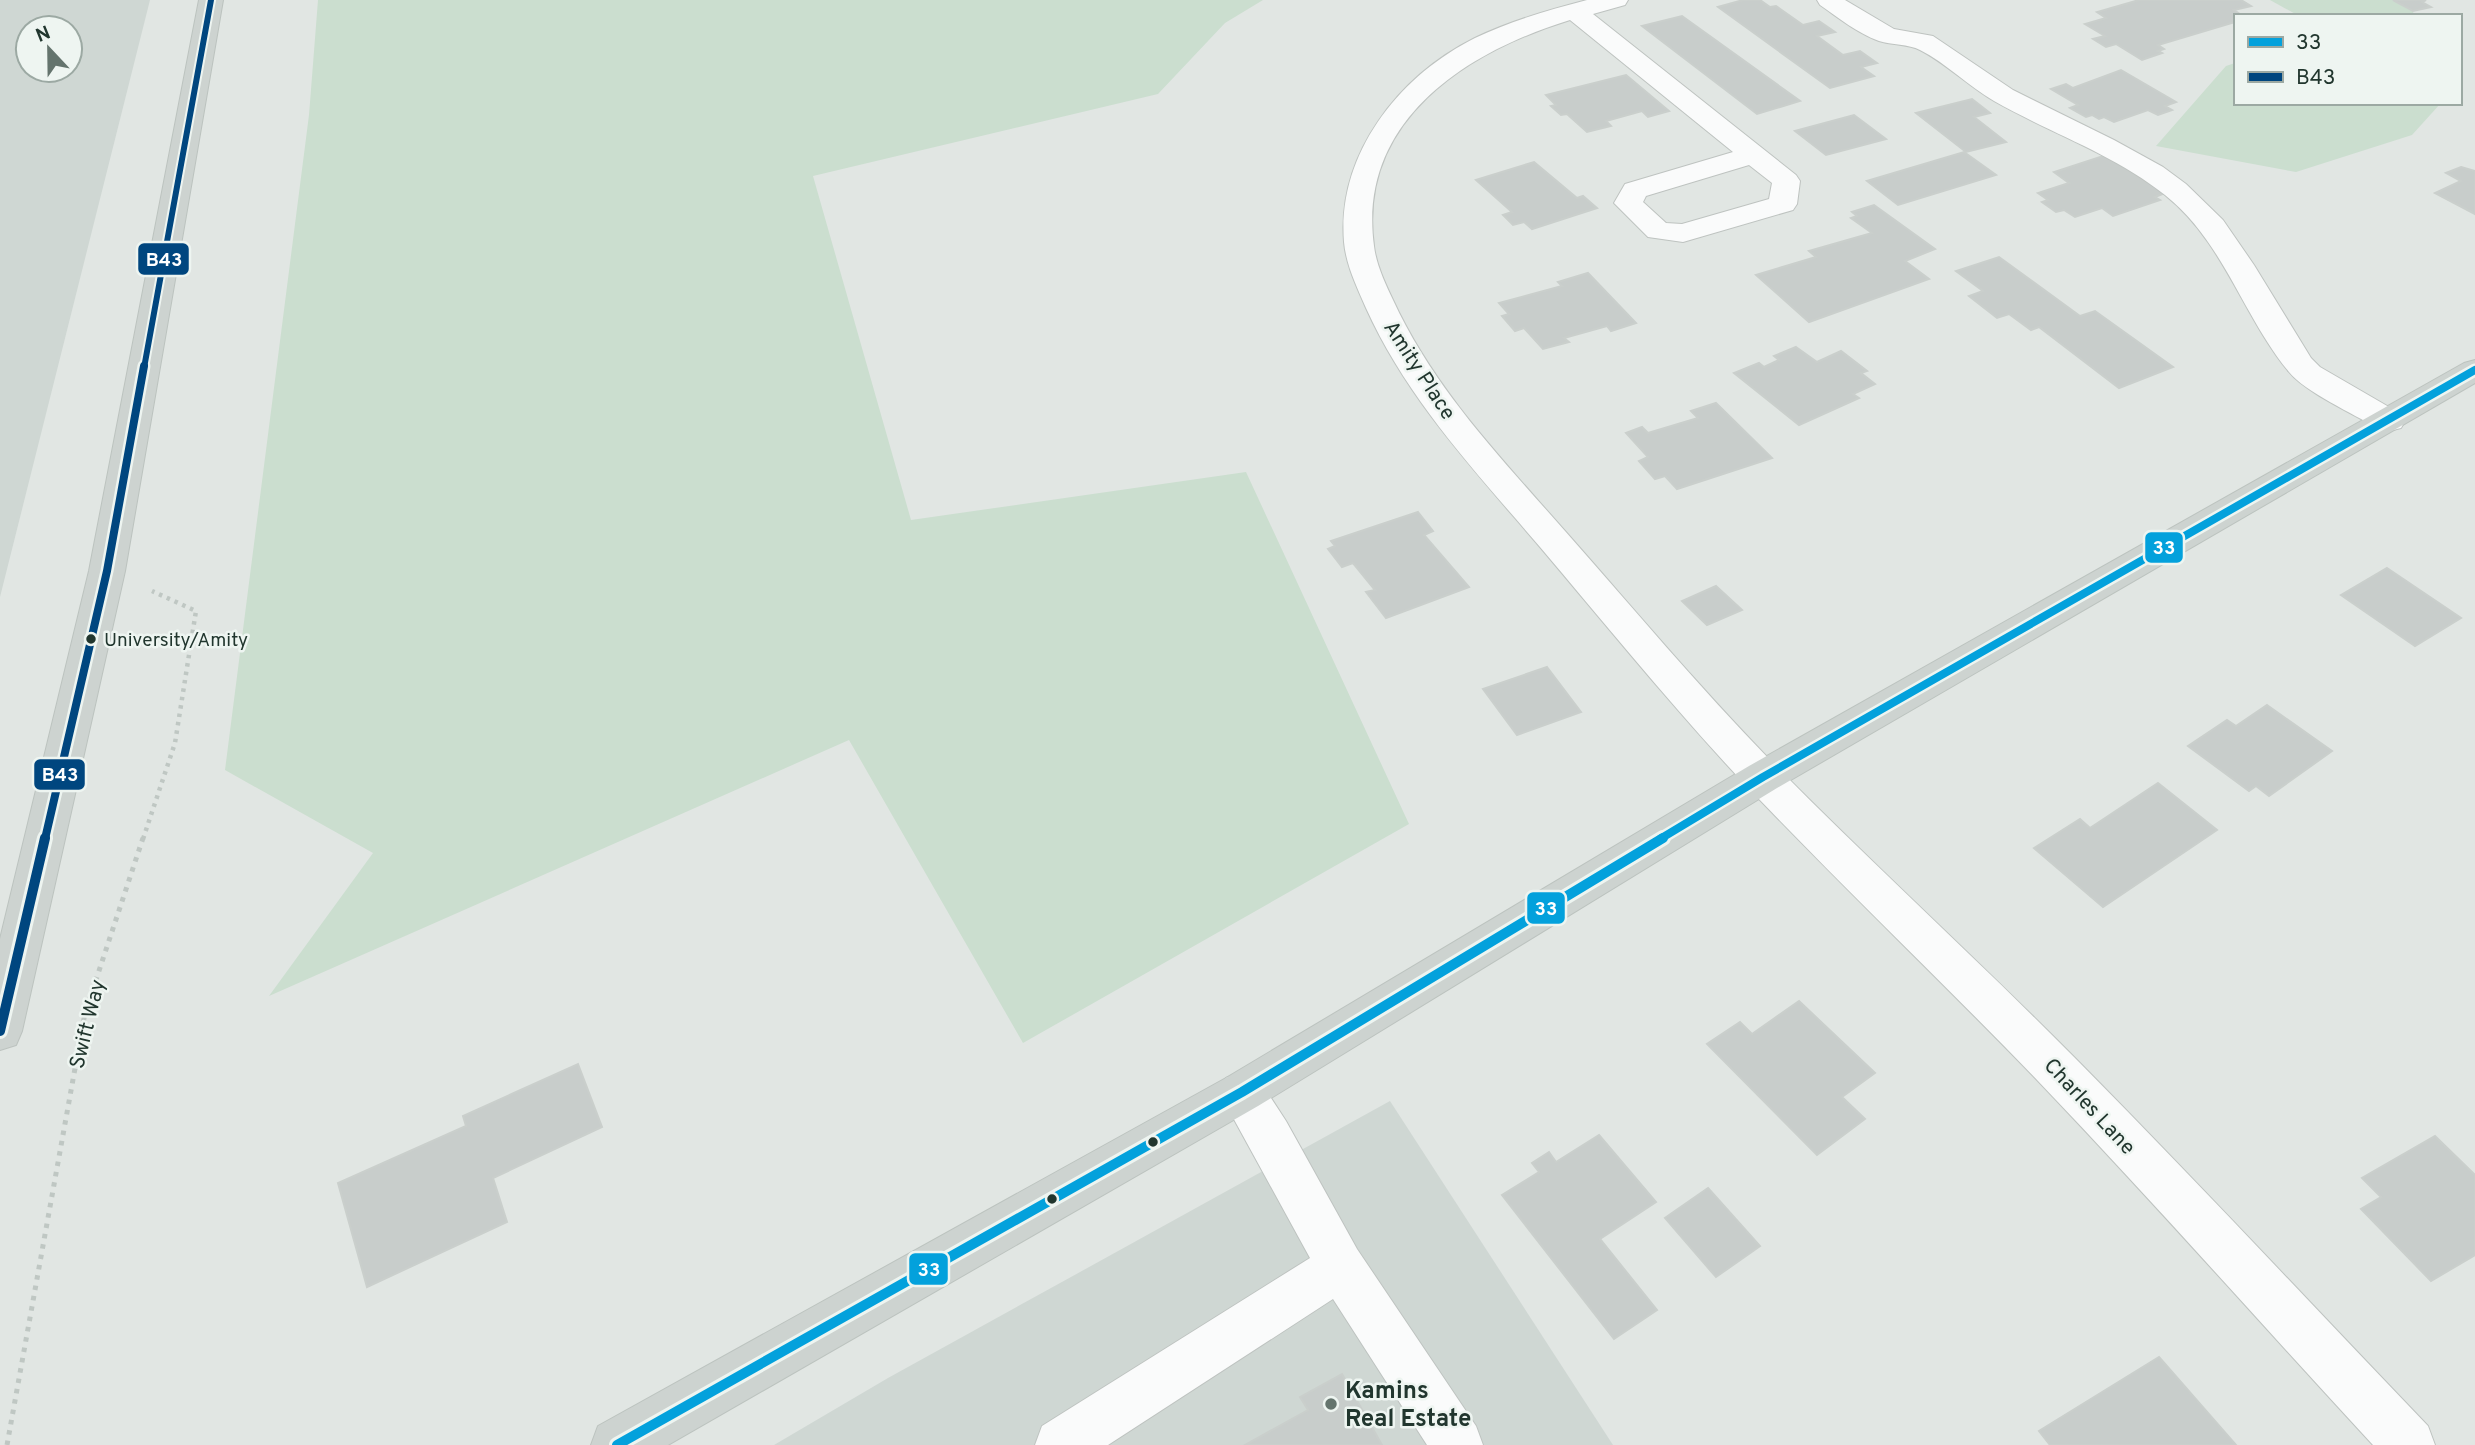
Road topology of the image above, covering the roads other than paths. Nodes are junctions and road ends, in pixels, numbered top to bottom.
1 (211, 0) edge
2 (1616, 0) edge
3 (1829, 0) edge
4 (1574, 11) junction
5 (1754, 155) junction
6 (2475, 370) edge
7 (2389, 421) junction
8 (1763, 777) junction
9 (0, 1031) edge
10 (1242, 1092) junction
11 (1340, 1266) junction
12 (617, 1445) edge
13 (1061, 1445) edge
14 (1457, 1445) edge
15 (2409, 1445) edge

1 - 9 main road
2 - 4 street, Amity Place
3 - 7 street
4 - 5 street
4 - 8 street, Amity Place
5 - 5 street
6 - 7 main road
7 - 8 main road
8 - 10 main road
8 - 15 street, Charles Lane
10 - 11 street
10 - 12 main road
11 - 13 street
11 - 14 street

